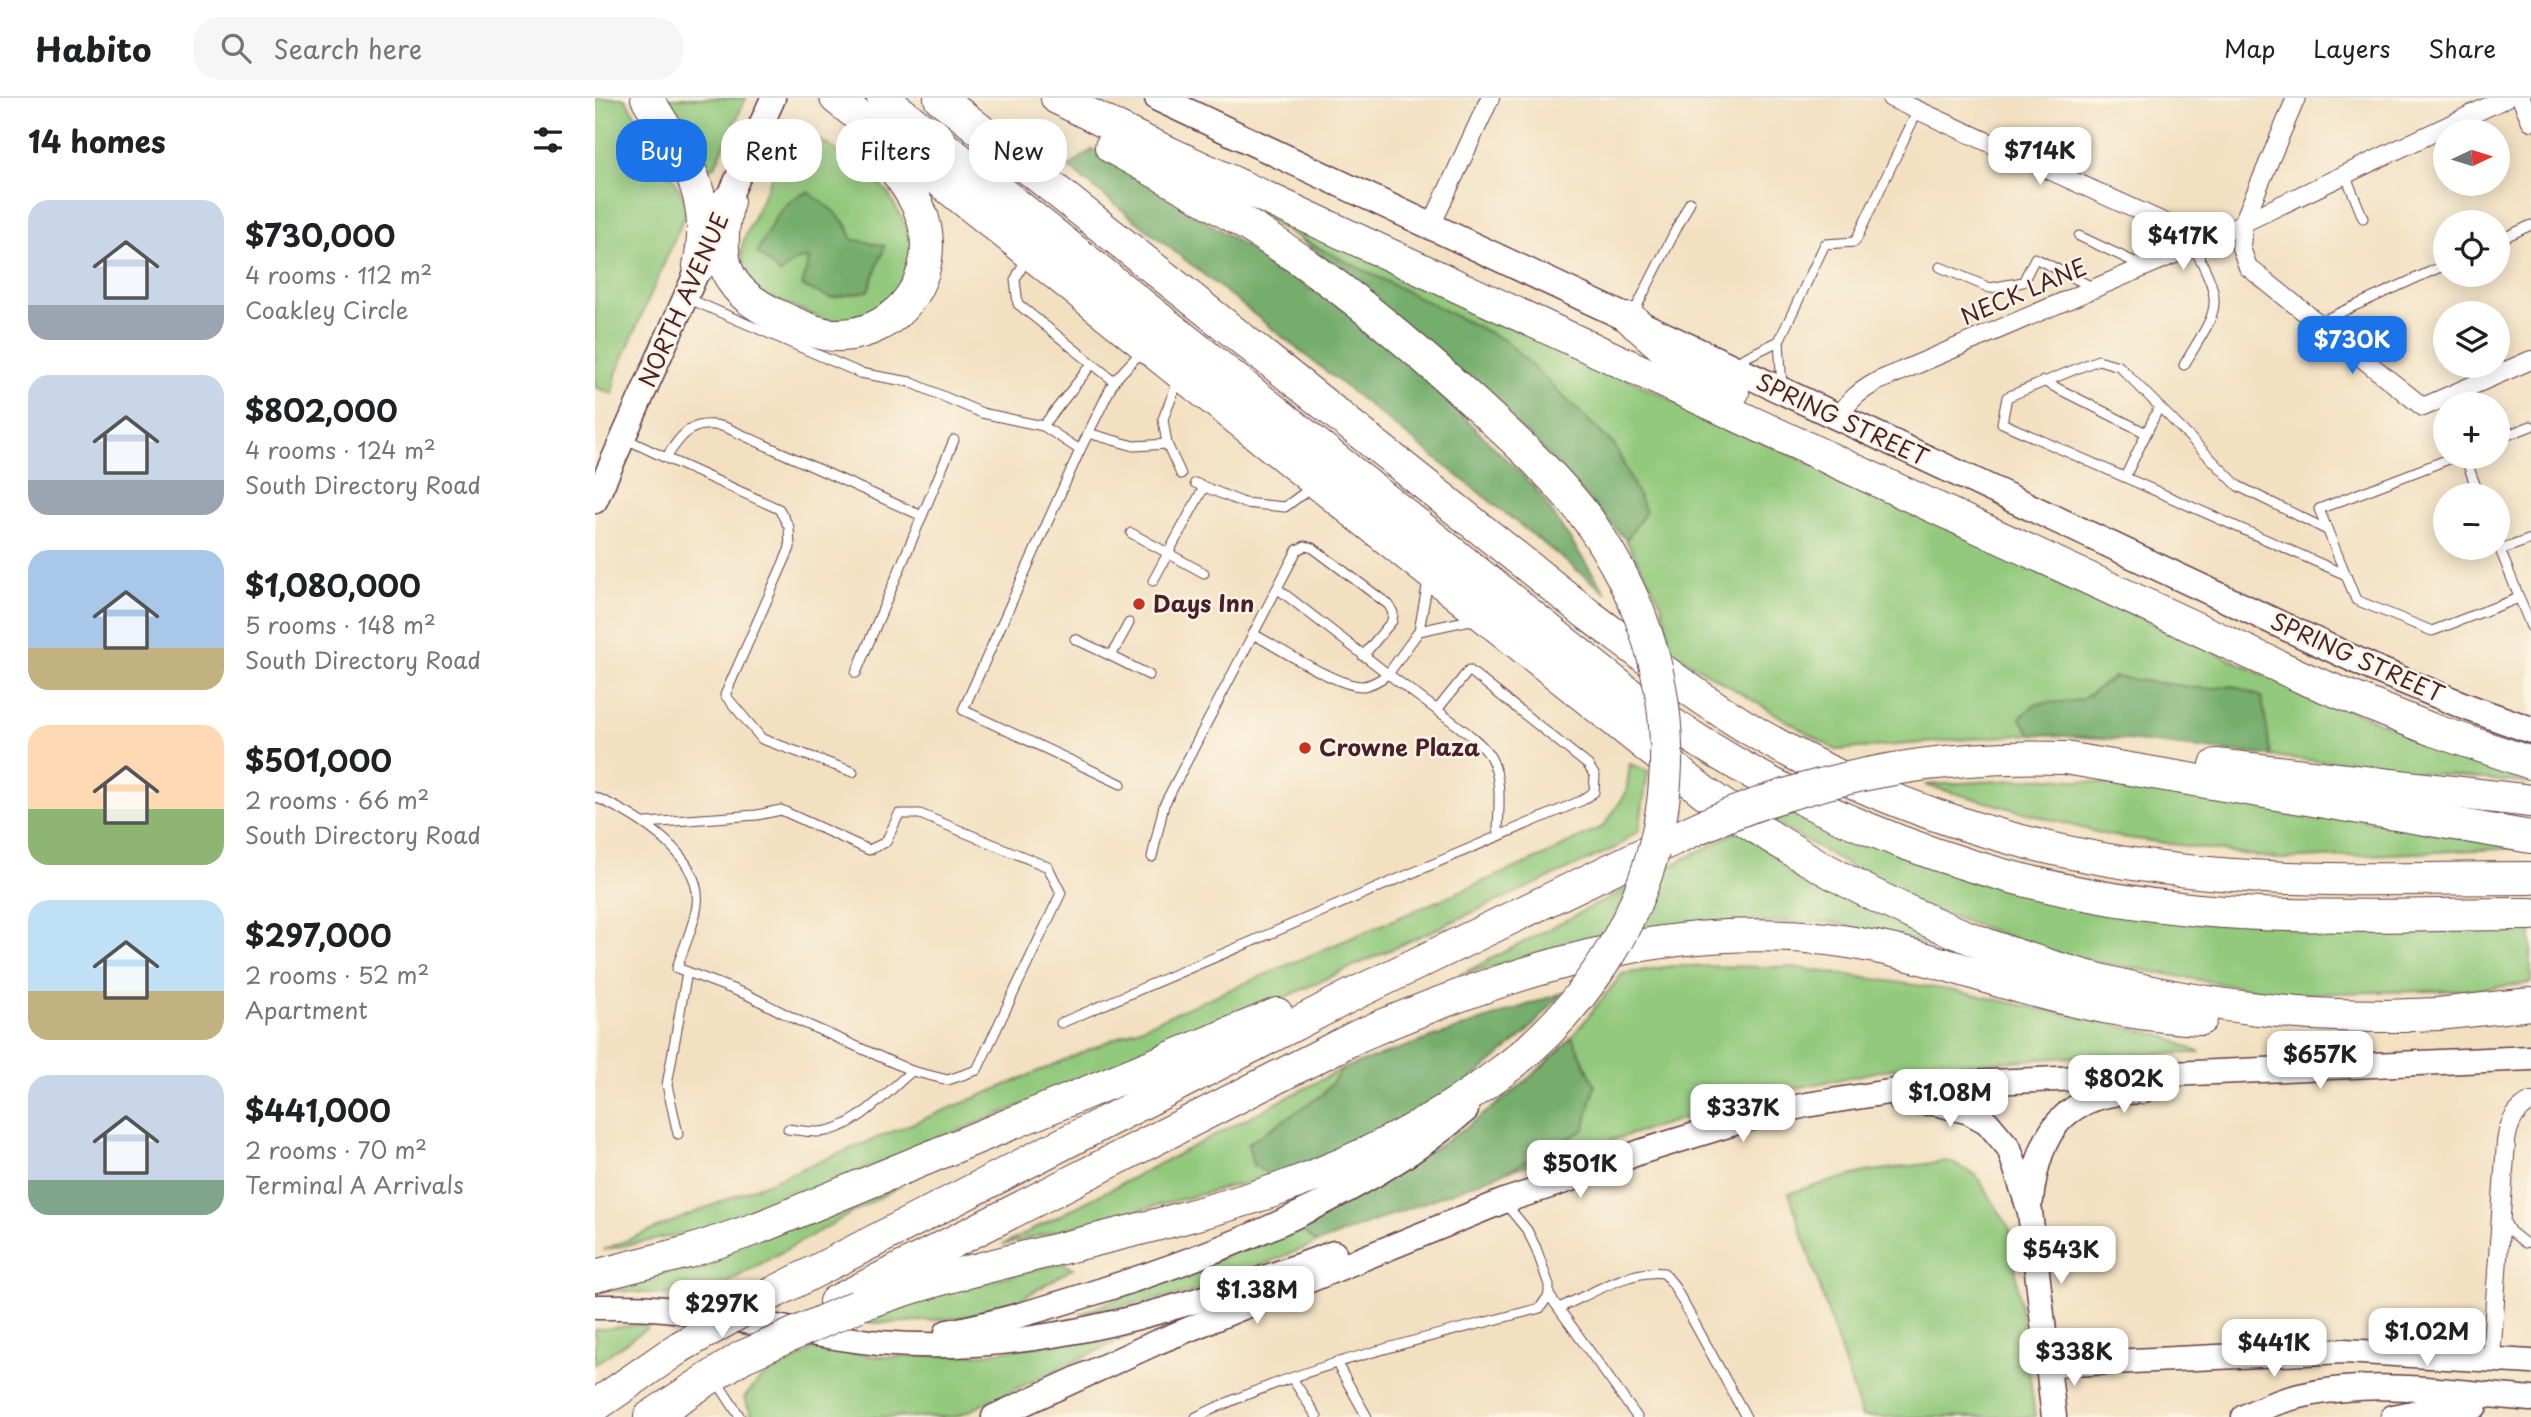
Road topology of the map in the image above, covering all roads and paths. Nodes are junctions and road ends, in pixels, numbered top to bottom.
1 (647, 98) edge
2 (773, 98) edge
3 (883, 98) edge
4 (940, 98) edge
5 (1034, 98) edge
6 (1057, 98) edge
7 (1158, 98) edge
8 (1490, 98) edge
9 (1891, 98) edge
10 (2295, 98) edge
11 (2506, 98) edge
12 (2521, 98) edge
13 (843, 104) edge
14 (1918, 110) junction
15 (2531, 121) edge
16 (2345, 174) junction
17 (727, 201) junction
18 (1690, 202) dead end
19 (2363, 218) dead end
20 (2243, 223) junction
21 (2531, 225) edge
22 (1431, 226) junction
23 (2510, 235) edge
24 (2079, 236) dead end
25 (2199, 244) junction
26 (1029, 253) junction
27 (699, 266) junction
28 (1940, 267) dead end
29 (2144, 267) junction
30 (2433, 270) edge
31 (2095, 289) junction
32 (686, 297) junction
33 (1631, 319) junction
34 (2317, 323) junction
35 (1779, 341) junction
36 (1146, 345) junction
37 (2531, 360) edge
38 (1092, 364) junction
39 (2184, 365) dead end
40 (1727, 366) junction
41 (1181, 374) junction
42 (1114, 381) junction
43 (2043, 382) junction
44 (1782, 392) junction
45 (2159, 407) junction
46 (1838, 419) junction
47 (1043, 426) junction
48 (2531, 426) edge
49 (1088, 433) junction
50 (2146, 433) junction
51 (2510, 434) edge
52 (623, 438) junction
53 (954, 440) dead end
54 (1797, 443) junction
55 (1167, 444) junction
56 (1080, 450) junction
57 (666, 458) junction
58 (2433, 465) edge
59 (1181, 474) dead end
60 (2125, 477) junction
61 (1317, 483) junction
62 (595, 501) edge
63 (922, 516) junction
64 (2327, 530) junction
65 (1131, 533) dead end
66 (2531, 539) edge
67 (2510, 544) edge
68 (1168, 552) junction
69 (2504, 560) edge
70 (1429, 572) junction
71 (1204, 573) dead end
72 (2346, 576) junction
73 (1153, 581) dead end
74 (1278, 589) junction
75 (2519, 598) junction
76 (1484, 617) junction
77 (1129, 623) dead end
78 (2531, 627) edge
79 (1419, 631) junction
80 (1253, 634) junction
81 (1075, 639) dead end
82 (1111, 656) junction
83 (1363, 656) junction
84 (856, 673) dead end
85 (1388, 674) junction
86 (1149, 676) dead end
87 (1437, 710) junction
88 (2531, 730) edge
89 (2065, 758) junction
90 (2531, 763) edge
91 (853, 772) dead end
92 (1122, 784) dead end
93 (595, 797) edge
94 (2531, 801) edge
95 (646, 823) junction
96 (1501, 835) junction
97 (2531, 837) edge
98 (1152, 857) dead end
99 (2531, 878) edge
100 (2531, 914) edge
101 (687, 972) junction
102 (1350, 996) junction
103 (2531, 1004) edge
104 (2405, 1016) junction
105 (1061, 1023) dead end
106 (2531, 1058) edge
107 (1512, 1064) junction
108 (912, 1071) junction
109 (2252, 1071) junction
110 (1839, 1100) junction
111 (2531, 1102) edge
112 (788, 1129) dead end
113 (678, 1134) dead end
114 (1640, 1152) junction
115 (1504, 1201) junction
116 (2030, 1212) junction
117 (2501, 1215) junction
118 (2525, 1243) dead end
119 (595, 1276) edge
120 (1549, 1295) junction
121 (846, 1304) junction
122 (595, 1307) edge
123 (1559, 1308) junction
124 (852, 1339) junction
125 (2491, 1359) junction
126 (1336, 1362) junction
127 (2531, 1362) edge
128 (2048, 1365) junction
129 (713, 1376) junction
130 (1292, 1378) junction
131 (2531, 1400) edge
132 (595, 1406) edge
133 (650, 1417) edge
134 (740, 1417) edge
135 (994, 1417) edge
136 (1196, 1417) edge
137 (1317, 1417) edge
138 (1367, 1417) edge
139 (1637, 1417) edge
140 (1746, 1417) edge
141 (2054, 1417) edge
142 (2244, 1417) edge
143 (2393, 1417) edge

1 - 27 highway
2 - 17 street, NORTH AVENUE
3 - 100 highway
4 - 99 highway
5 - 107 highway, bridge
6 - 54 highway
7 - 22 main road, SPRING STREET
8 - 22 street
9 - 14 street
10 - 20 street
11 - 16 street, NECK LANE
12 - 15 street
13 - 17 highway
13 - 26 highway
14 - 25 street
14 - 35 lane
16 - 19 lane
16 - 20 street, NECK LANE
17 - 27 street, NORTH AVENUE
18 - 33 lane
20 - 25 street, NECK LANE
20 - 34 street
21 - 23 lane
22 - 33 main road, SPRING STREET
24 - 29 lane
25 - 29 street, NECK LANE
25 - 39 lane
26 - 36 highway
26 - 38 lane
27 - 32 street, NORTH AVENUE
28 - 31 lane
29 - 31 street, NECK LANE
30 - 34 lane
31 - 46 street, NECK LANE
32 - 47 lane
32 - 52 street, NORTH AVENUE
33 - 40 main road, SPRING STREET
33 - 54 highway
34 - 37 street
35 - 40 lane
35 - 44 lane
36 - 41 highway
36 - 42 lane
38 - 42 lane
38 - 47 lane
40 - 44 main road, SPRING STREET
41 - 55 lane
41 - 61 highway
42 - 49 lane
43 - 45 lane
43 - 50 lane
43 - 60 lane
44 - 46 main road, SPRING STREET
45 - 50 lane
45 - 64 lane
46 - 88 main road, SPRING STREET
47 - 56 lane
48 - 51 lane
49 - 55 lane
49 - 56 lane
50 - 60 lane
52 - 57 lane
52 - 62 street, NORTH AVENUE
53 - 63 lane
54 - 90 highway
55 - 59 lane
56 - 92 lane
57 - 63 lane
57 - 91 lane
58 - 64 lane
60 - 72 lane
61 - 68 lane
61 - 70 highway
63 - 84 lane
64 - 72 lane
65 - 68 lane
66 - 67 lane
68 - 71 lane
68 - 73 lane
69 - 75 lane
70 - 76 highway
70 - 79 lane
72 - 75 lane
74 - 80 lane
74 - 83 lane
74 - 83 lane
75 - 78 lane
76 - 79 lane
76 - 104 highway
77 - 82 lane
79 - 85 lane
80 - 85 lane
80 - 98 lane
81 - 82 lane
82 - 86 lane
83 - 85 lane
85 - 87 lane
87 - 96 lane
87 - 96 lane
89 - 94 highway
89 - 97 highway
89 - 102 highway, bridge
93 - 95 lane
95 - 101 lane
95 - 108 lane
96 - 105 lane
101 - 108 lane
101 - 113 lane
102 - 119 highway
102 - 132 highway, bridge
103 - 104 highway
104 - 121 highway
106 - 109 street
107 - 121 highway
107 - 124 street
108 - 112 lane
109 - 110 street
109 - 116 street
110 - 114 street
110 - 116 street
111 - 117 street
114 - 115 street
114 - 124 street
115 - 120 lane
115 - 135 street
116 - 128 street
117 - 118 lane
117 - 125 street
120 - 123 lane
120 - 126 lane
121 - 129 highway, bridge
122 - 124 street
123 - 139 lane
123 - 140 lane
125 - 127 street
125 - 128 street
126 - 130 lane
126 - 138 lane
128 - 141 street
129 - 133 highway
129 - 134 lane
130 - 136 lane
130 - 137 lane
131 - 142 street
131 - 143 street

